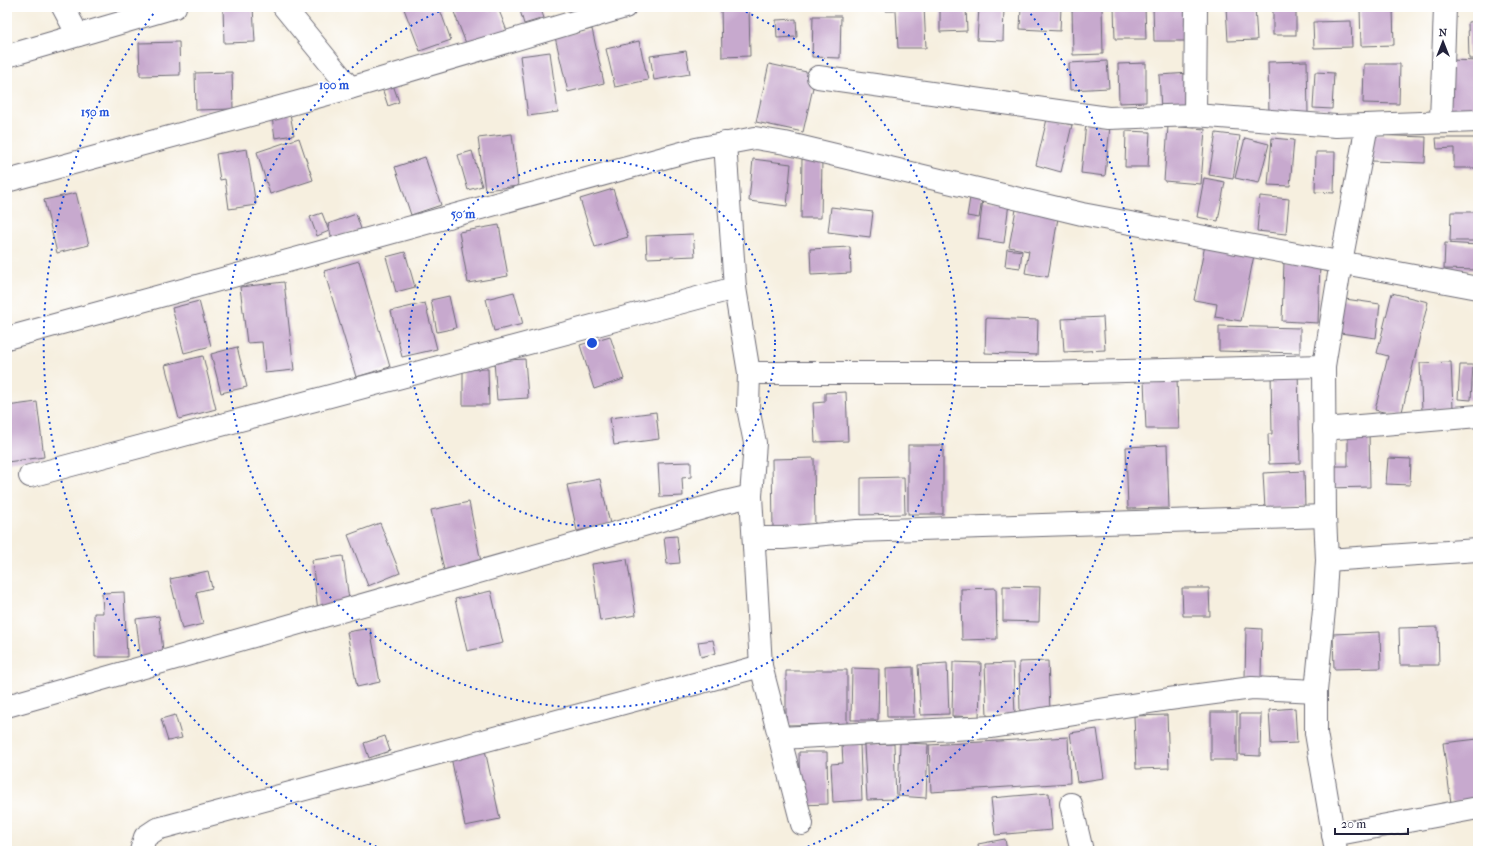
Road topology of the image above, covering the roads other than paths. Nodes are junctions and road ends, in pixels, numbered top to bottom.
1 (63, 7) edge
2 (175, 7) edge
3 (284, 7) edge
4 (624, 7) edge
5 (1196, 7) edge
6 (1445, 7) edge
7 (78, 35) junction
8 (7, 56) edge
9 (818, 77) dead end
10 (350, 88) junction
11 (1195, 115) junction
12 (1442, 121) junction
13 (1478, 121) edge
14 (1367, 125) junction
15 (725, 143) junction
16 (7, 181) edge
17 (1341, 262) junction
18 (735, 288) junction
19 (1478, 288) edge
20 (7, 338) edge
21 (1324, 366) junction
22 (749, 373) junction
23 (1478, 416) edge
24 (1324, 429) junction
25 (30, 476) dead end
26 (751, 496) junction
27 (1325, 516) junction
28 (754, 538) junction
29 (1478, 550) edge
30 (1327, 560) junction
31 (761, 666) junction
32 (1316, 691) junction
33 (7, 706) edge
34 (780, 738) junction
35 (1071, 804) dead end
36 (1478, 808) edge
37 (802, 824) dead end
38 (1335, 843) edge
39 (140, 851) edge
40 (1082, 851) edge

1 - 7 street
2 - 7 street
3 - 10 street
4 - 10 street
5 - 11 street
6 - 12 street
7 - 8 street
9 - 11 street
10 - 16 street
11 - 14 street
12 - 13 street
12 - 14 street
14 - 17 street
15 - 17 street
15 - 18 street
15 - 20 street
17 - 19 street
17 - 21 street
18 - 22 street
18 - 25 street
21 - 22 street
21 - 24 street
22 - 26 street
23 - 24 street
24 - 27 street
26 - 28 street
26 - 33 street
27 - 28 street
27 - 30 street
28 - 31 street
29 - 30 street
30 - 32 street
31 - 34 street
31 - 39 street
32 - 34 street
32 - 38 street
34 - 37 street
35 - 40 street
36 - 38 street

